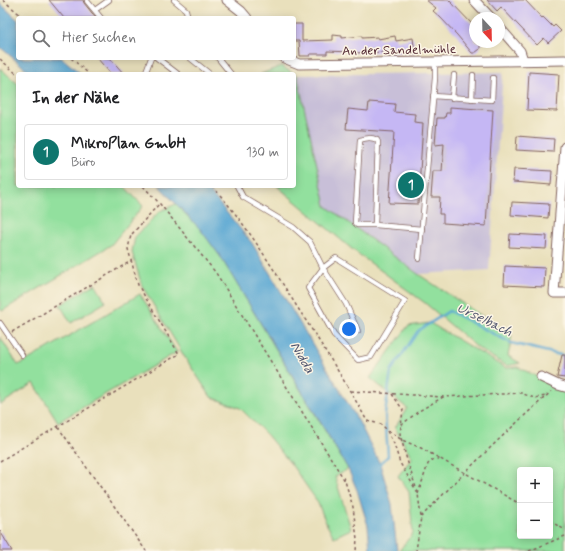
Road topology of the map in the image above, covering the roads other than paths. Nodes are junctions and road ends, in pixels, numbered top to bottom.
1 (109, 0) edge
2 (174, 0) edge
3 (227, 0) edge
4 (474, 0) edge
5 (87, 1) dead end
6 (95, 10) junction
7 (485, 12) edge
8 (100, 16) edge
9 (188, 16) edge
10 (245, 16) edge
11 (505, 34) edge
12 (151, 60) edge
13 (160, 60) edge
14 (192, 60) edge
15 (220, 60) edge
16 (289, 60) edge
17 (523, 60) junction
18 (565, 60) edge
19 (435, 62) junction
20 (146, 72) edge
21 (175, 72) edge
22 (208, 72) edge
23 (230, 72) edge
24 (454, 75) dead end
25 (473, 75) dead end
26 (493, 78) dead end
27 (433, 96) junction
28 (452, 98) junction
29 (472, 99) junction
30 (565, 147) edge
31 (238, 188) edge
32 (375, 225) junction
33 (422, 229) junction
34 (420, 259) dead end
35 (323, 268) junction
36 (565, 293) edge
37 (0, 323) edge
38 (358, 330) dead end
39 (22, 355) dead end
40 (541, 377) dead end
41 (565, 388) edge

1 - 6 lane
2 - 9 lane
3 - 10 street
4 - 7 street
5 - 6 lane
6 - 8 lane
11 - 17 street
12 - 20 lane
13 - 21 lane
14 - 22 lane
15 - 23 lane
16 - 19 street, An der Sandelmühle
17 - 18 street, An der Sandelmühle
17 - 19 street, An der Sandelmühle
19 - 27 lane
24 - 28 lane
25 - 29 lane
26 - 29 lane
27 - 28 lane
27 - 33 lane
28 - 29 lane
30 - 36 street
31 - 35 lane
32 - 32 lane
32 - 33 lane
33 - 34 lane
35 - 35 lane
35 - 38 lane
37 - 39 lane
40 - 41 street

